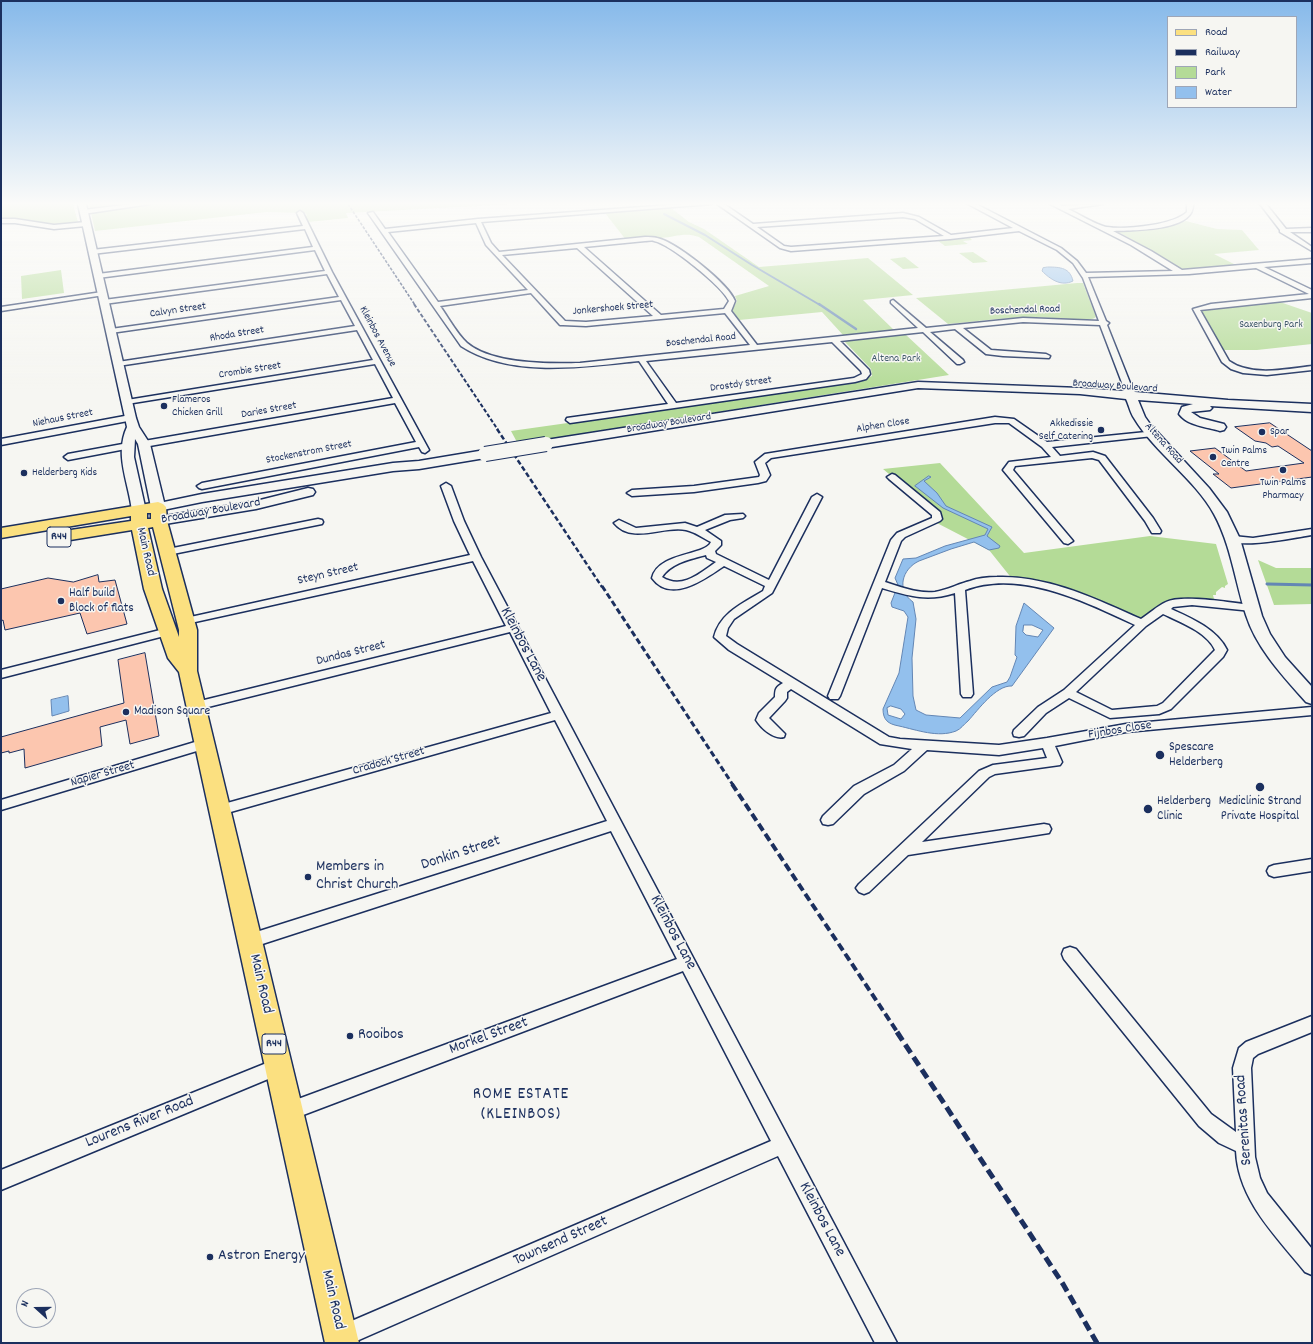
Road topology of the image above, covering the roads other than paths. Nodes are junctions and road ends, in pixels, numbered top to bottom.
1 (96, 267) edge
2 (171, 267) edge
3 (326, 267) edge
4 (410, 267) edge
5 (510, 267) edge
6 (603, 267) edge
7 (697, 267) edge
8 (1079, 267) edge
9 (1172, 267) edge
10 (1249, 267) edge
11 (1259, 267) edge
12 (329, 272) junction
13 (1180, 272) junction
14 (1085, 275) junction
15 (98, 276) junction
16 (532, 291) junction
17 (1312, 294) edge
18 (103, 298) junction
19 (344, 298) junction
20 (893, 302) dead end
21 (437, 304) junction
22 (1, 309) edge
23 (727, 311) junction
24 (659, 317) junction
25 (1105, 323) junction
26 (955, 326) junction
27 (359, 328) junction
28 (923, 330) junction
29 (111, 331) junction
30 (834, 339) junction
31 (755, 347) junction
32 (1046, 356) dead end
33 (641, 359) junction
34 (376, 362) junction
35 (960, 362) dead end
36 (118, 364) junction
37 (1312, 368) edge
38 (1129, 391) junction
39 (398, 400) junction
40 (127, 402) junction
41 (1312, 403) edge
42 (673, 405) junction
43 (1312, 408) edge
44 (1312, 414) edge
45 (570, 420) dead end
46 (131, 423) junction
47 (1220, 428) dead end
48 (1152, 433) junction
49 (1, 442) edge
50 (144, 444) junction
51 (1044, 445) junction
52 (128, 446) junction
53 (422, 447) joint
54 (68, 457) dead end
55 (1058, 459) junction
56 (419, 465) junction
57 (892, 477) dead end
58 (446, 486) dead end
59 (155, 489) junction
60 (202, 492) junction
61 (632, 493) dead end
62 (817, 497) dead end
63 (159, 514) junction
64 (740, 516) dead end
65 (139, 518) junction
66 (318, 522) dead end
67 (619, 523) dead end
68 (697, 530) junction
69 (1156, 531) dead end
70 (1312, 532) edge
71 (1, 533) edge
72 (1233, 539) junction
73 (1068, 541) dead end
74 (1, 546) edge
75 (710, 550) junction
76 (168, 552) junction
77 (476, 556) junction
78 (724, 562) junction
79 (771, 584) junction
80 (878, 584) junction
81 (960, 589) junction
82 (1252, 608) junction
83 (1162, 609) junction
84 (186, 621) junction
85 (1142, 624) junction
86 (513, 628) junction
87 (168, 632) junction
88 (188, 671) junction
89 (1, 674) edge
90 (791, 683) junction
91 (1068, 693) junction
92 (967, 694) dead end
93 (834, 696) dead end
94 (1312, 698) edge
95 (196, 706) junction
96 (1312, 711) edge
97 (559, 715) junction
98 (1019, 732) dead end
99 (779, 734) dead end
100 (205, 744) junction
101 (1047, 744) junction
102 (926, 746) junction
103 (1, 805) edge
104 (220, 810) junction
105 (828, 820) dead end
106 (615, 824) junction
107 (1044, 829) dead end
108 (906, 850) junction
109 (1312, 866) edge
110 (1274, 871) dead end
111 (864, 888) dead end
112 (250, 941) junction
113 (1070, 954) dead end
114 (688, 962) junction
115 (1312, 1024) edge
116 (279, 1066) junction
117 (290, 1111) junction
118 (782, 1145) junction
119 (1246, 1146) junction
120 (1, 1180) edge
121 (1312, 1265) edge
122 (341, 1340) edge
123 (886, 1343) edge

1 - 15 main road, Main Road
2 - 15 street
3 - 12 street, Kleinbos Avenue
4 - 21 street, Boschendal Road
5 - 16 street, Jonkershoek Street
6 - 24 street
7 - 23 street
8 - 14 street, Altena Road
9 - 13 street
10 - 13 street
11 - 17 street
12 - 18 street
12 - 19 street, Kleinbos Avenue
13 - 14 street
14 - 25 street, Altena Road
15 - 18 main road, Main Road
16 - 21 street
16 - 24 street, Jonkershoek Street
17 - 37 street
18 - 22 street
18 - 29 main road, Main Road
19 - 27 street, Kleinbos Avenue
19 - 29 street, Calvyn Street
20 - 28 street
21 - 33 street, Boschendal Road
23 - 24 street, Jonkershoek Street
23 - 31 street
25 - 26 street, Boschendal Road
25 - 38 street, Altena Road
26 - 28 street, Boschendal Road
26 - 32 street
27 - 34 street, Kleinbos Avenue
27 - 36 street, Rhoda Street
28 - 30 street, Boschendal Road
28 - 35 street
29 - 36 main road, Main Road
30 - 31 street, Boschendal Road
30 - 42 street, Drostdy Street
31 - 33 street, Boschendal Road
33 - 42 street
34 - 39 street, Kleinbos Avenue
34 - 40 street, Crombie Street
36 - 40 main road, Main Road
38 - 41 main road, Broadway Boulevard
38 - 43 main road, Broadway Boulevard
38 - 48 main road, Altena Road
38 - 56 main road, Broadway Boulevard, bridge
39 - 50 street, Daries Street
39 - 53 street, Kleinbos Avenue
40 - 46 main road, Main Road
42 - 45 street, Drostdy Street
44 - 47 main road
46 - 49 street, Niehaus Street
46 - 50 main road, Main Road
46 - 52 main road, Main Road
48 - 51 street
48 - 72 main road, Altena Road
50 - 59 main road, Main Road
51 - 55 street
51 - 61 street, Alphen Close
52 - 54 street
52 - 65 main road, Main Road
53 - 60 street, Stockenstrom Street
55 - 69 street
55 - 73 street
56 - 60 main road, Broadway Boulevard
56 - 63 main road, Broadway Boulevard
57 - 80 street
58 - 77 street, Kleinbos Lane
59 - 60 main road
59 - 63 main road, Main Road
60 - 63 main road, Broadway Boulevard
62 - 79 street
63 - 65 main road, Broadway Boulevard / R44
63 - 76 main road, Main Road / R44
64 - 68 street
65 - 71 main road, Broadway Boulevard / R44
65 - 74 main road, Broadway Boulevard / R44
65 - 87 main road, Main Road / R44
66 - 76 street
67 - 68 street
68 - 75 street
70 - 72 street
72 - 82 main road, Altena Road
75 - 78 street
75 - 78 street
76 - 84 main road, Main Road / R44
77 - 84 street, Steyn Street
77 - 86 street, Kleinbos Lane
78 - 79 street
79 - 90 street, Fijnbos Close
80 - 81 street
80 - 93 street
81 - 85 street
81 - 92 street
82 - 83 street
82 - 94 main road, Altena Road
83 - 85 street
83 - 91 street
84 - 88 main road, Main Road / R44
85 - 91 street
86 - 95 street, Dundas Street
86 - 97 street, Kleinbos Lane
87 - 88 main road, Main Road / R44
87 - 89 street
88 - 95 main road, Main Road / R44
90 - 99 street
90 - 102 street, Fijnbos Close
91 - 98 street
95 - 100 main road, Main Road / R44
96 - 101 street, Fijnbos Close
97 - 104 street, Cradock Street
97 - 106 street, Kleinbos Lane
100 - 103 street, Napier Street
100 - 104 main road, Main Road / R44
101 - 102 street, Fijnbos Close
101 - 108 street
102 - 105 street
104 - 112 main road, Main Road / R44
106 - 112 street, Donkin Street
106 - 114 street, Kleinbos Lane
107 - 108 street
108 - 111 street
109 - 110 street
112 - 116 main road, Main Road / R44
113 - 119 street
114 - 117 street, Morkel Street
114 - 118 street, Kleinbos Lane
115 - 119 street, Serenitas Road
116 - 117 main road, Main Road / R44
116 - 120 street, Lourens River Road
117 - 122 main road, Main Road / R44
118 - 122 street, Townsend Street
118 - 123 street, Kleinbos Lane
119 - 121 street, Serenitas Road

